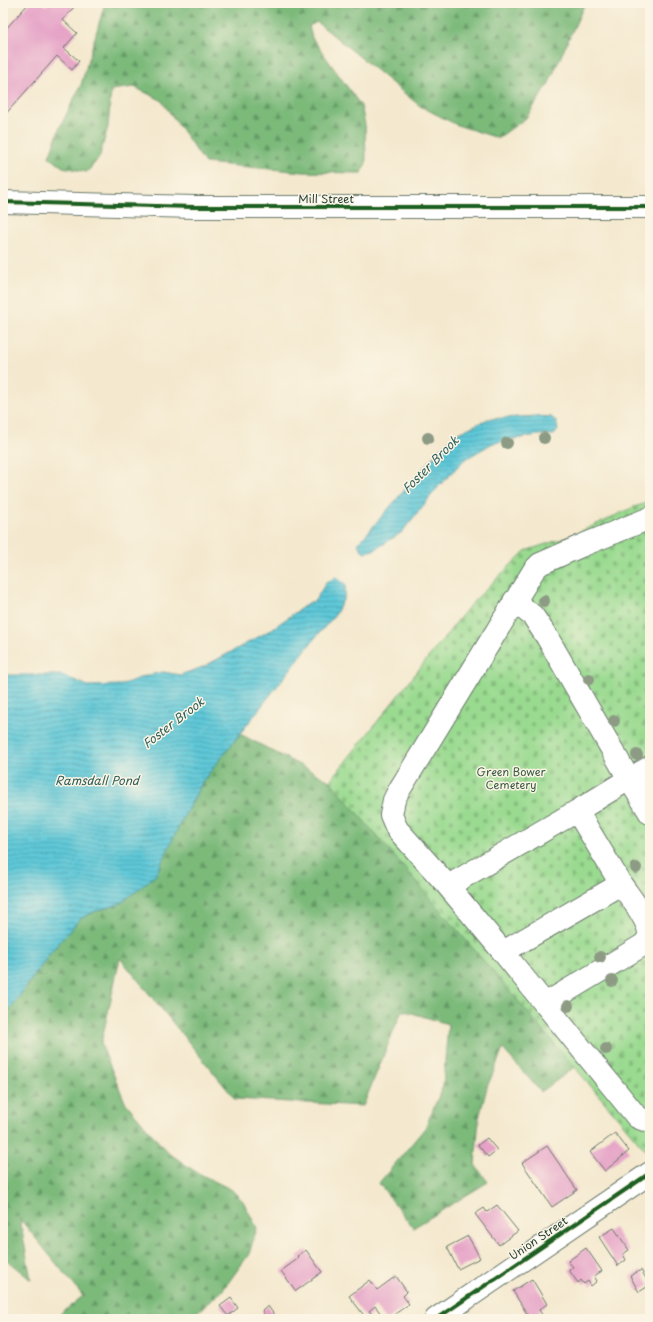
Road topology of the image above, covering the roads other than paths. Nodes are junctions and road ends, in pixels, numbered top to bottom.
1 (3, 202) edge
2 (650, 207) edge
3 (650, 518) edge
4 (514, 601) junction
5 (650, 767) edge
6 (630, 779) junction
7 (577, 811) junction
8 (650, 813) edge
9 (621, 884) junction
10 (448, 886) junction
11 (503, 952) junction
12 (545, 1004) junction
13 (650, 1119) edge
14 (650, 1173) edge
15 (436, 1319) edge

1 - 2 street, Mill Street
3 - 4 street
4 - 6 street
4 - 10 street
5 - 6 street
6 - 7 street
6 - 8 street
7 - 9 street
7 - 10 street
9 - 11 street
9 - 12 street
10 - 11 street
11 - 12 street
12 - 13 street
14 - 15 street, Union Street

